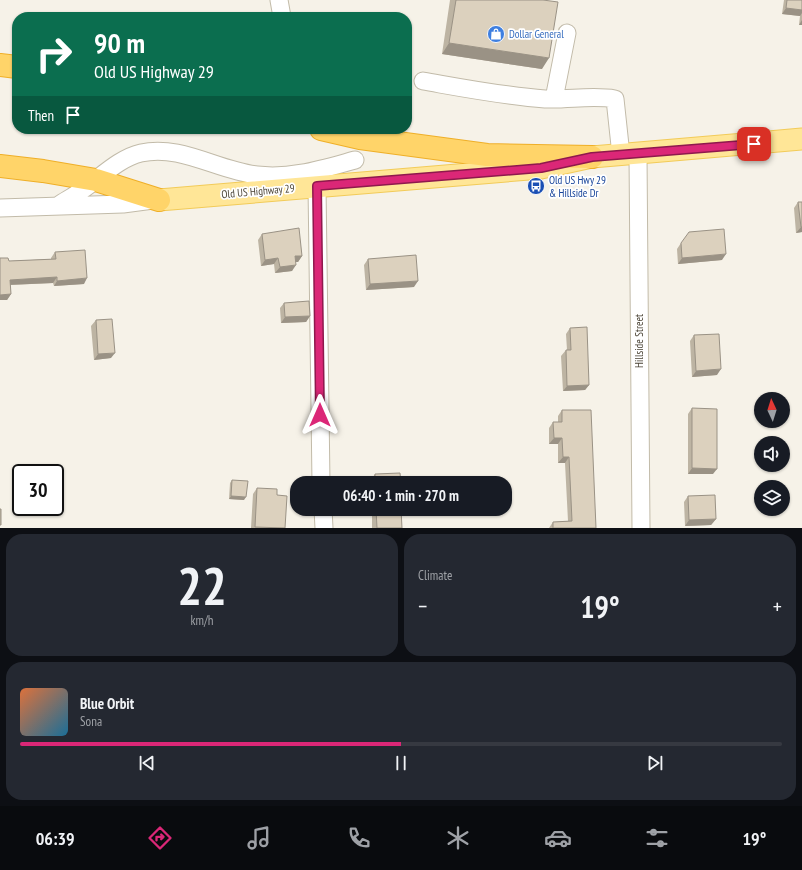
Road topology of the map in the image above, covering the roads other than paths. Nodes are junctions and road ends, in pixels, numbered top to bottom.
1 (279, 0) edge
2 (281, 12) edge
3 (567, 33) dead end
4 (0, 65) edge
5 (12, 66) edge
6 (423, 81) dead end
7 (554, 99) junction
8 (359, 134) edge
9 (365, 134) edge
10 (802, 140) edge
11 (629, 154) junction
12 (592, 157) junction
13 (355, 160) junction
14 (0, 166) edge
15 (96, 180) junction
16 (353, 183) junction
17 (317, 186) junction
18 (159, 200) junction
19 (59, 205) junction
20 (0, 208) edge
21 (321, 476) edge
22 (323, 516) edge
23 (324, 528) edge
24 (640, 528) edge

1 - 2 street
3 - 7 street
4 - 5 highway
6 - 7 street
7 - 11 street, Hillside Street
8 - 13 street
9 - 12 highway
10 - 11 main road, Old US Highway 29
11 - 12 main road, Old US Highway 29
11 - 24 street, Hillside Street
12 - 16 main road, Old US Highway 29
13 - 15 street
13 - 16 street
14 - 15 highway
15 - 18 highway
15 - 19 street
16 - 17 main road, Old US Highway 29
17 - 18 main road, Old US Highway 29
17 - 21 street
18 - 19 street, Old US Highway 29
19 - 20 street, Old US Highway 29
22 - 23 street

